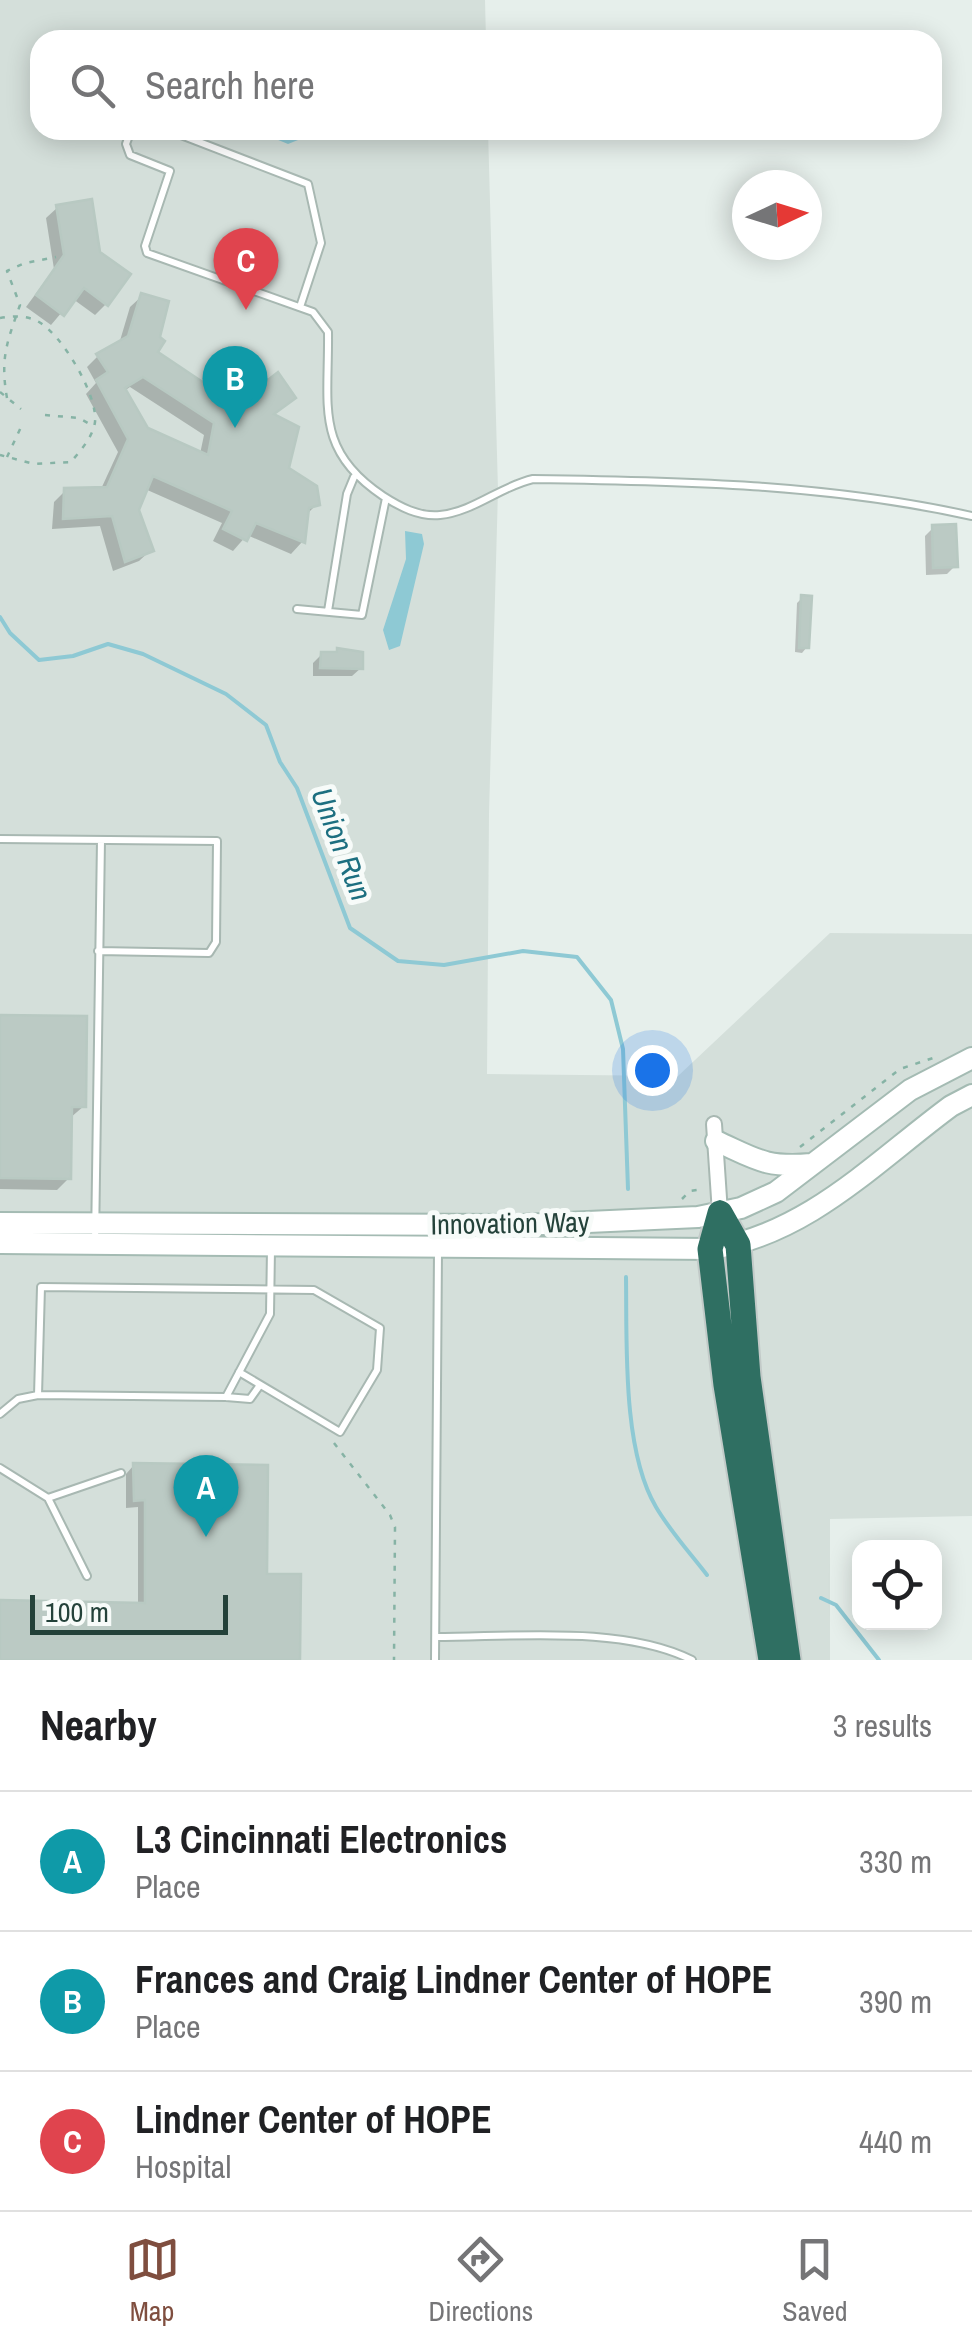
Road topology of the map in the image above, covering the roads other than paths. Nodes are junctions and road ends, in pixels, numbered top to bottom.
1 (127, 140) edge
2 (194, 140) edge
3 (300, 307) junction
4 (354, 476) junction
5 (386, 498) junction
6 (972, 516) edge
7 (297, 609) dead end
8 (328, 611) junction
9 (0, 838) edge
10 (101, 840) junction
11 (98, 950) junction
12 (972, 1058) edge
13 (972, 1095) edge
14 (715, 1133) joint
15 (813, 1164) junction
16 (720, 1213) junction
17 (0, 1223) edge
18 (271, 1223) junction
19 (437, 1224) junction
20 (95, 1233) junction
21 (0, 1243) edge
22 (270, 1245) junction
23 (738, 1245) junction
24 (438, 1246) junction
25 (710, 1249) junction
26 (270, 1289) junction
27 (239, 1372) junction
28 (260, 1385) junction
29 (38, 1396) junction
30 (226, 1397) junction
31 (0, 1414) edge
32 (0, 1468) edge
33 (121, 1473) dead end
34 (48, 1498) junction
35 (87, 1576) dead end
36 (436, 1637) junction
37 (436, 1660) edge
38 (692, 1660) edge
39 (770, 1660) edge
40 (788, 1660) edge

1 - 3 lane
2 - 3 lane
3 - 4 lane
4 - 5 lane
4 - 8 lane
5 - 6 lane
5 - 8 lane
7 - 8 lane
9 - 10 lane
10 - 11 lane
10 - 11 lane
11 - 20 lane
12 - 15 main road, Innovation Way
13 - 23 main road, Innovation Way
14 - 15 main road
14 - 16 street
15 - 16 main road, Innovation Way
16 - 19 main road, Innovation Way
16 - 23 highway
16 - 25 highway
17 - 20 main road, Innovation Way
18 - 19 main road, Innovation Way
18 - 20 main road, Innovation Way
18 - 22 lane
19 - 24 lane
20 - 21 main road, Innovation Way
20 - 22 main road, Innovation Way
22 - 24 main road, Innovation Way
22 - 26 lane
23 - 25 main road, Innovation Way
23 - 40 highway
24 - 25 main road, Innovation Way
24 - 36 lane
25 - 39 highway
26 - 27 lane
26 - 28 lane
26 - 29 lane
27 - 28 lane
27 - 30 lane
28 - 30 lane
29 - 30 lane
29 - 31 lane
32 - 34 lane
33 - 34 lane
34 - 35 lane
36 - 37 lane
36 - 38 lane

